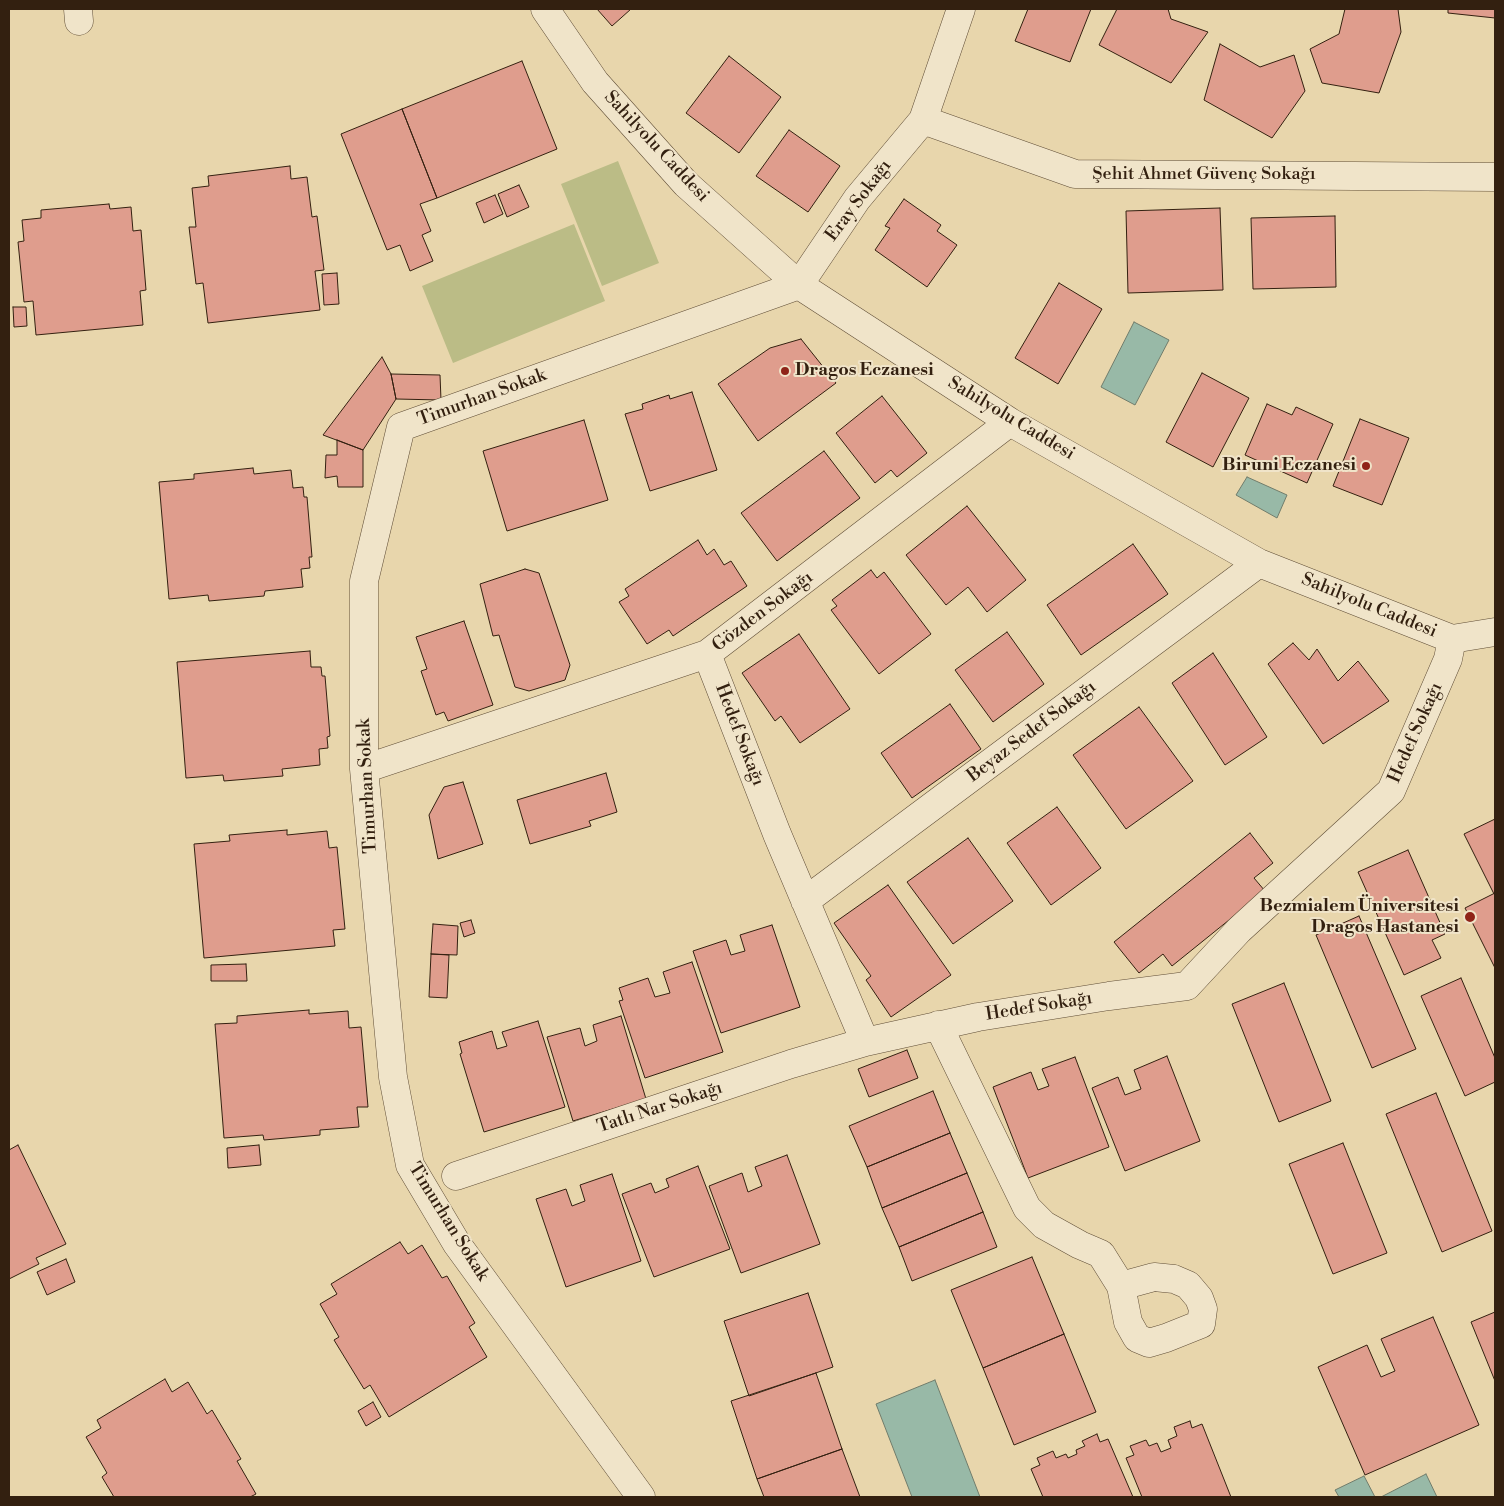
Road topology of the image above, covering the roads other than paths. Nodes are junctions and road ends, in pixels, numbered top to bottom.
1 (545, 9) edge
2 (960, 9) edge
3 (923, 120) junction
4 (1495, 177) edge
5 (799, 285) junction
6 (1010, 422) junction
7 (1259, 563) junction
8 (1495, 632) edge
9 (1452, 639) junction
10 (707, 654) junction
11 (364, 769) junction
12 (805, 900) junction
13 (938, 1025) junction
14 (865, 1042) junction
15 (456, 1176) dead end
16 (1121, 1286) dead end
17 (641, 1497) edge

1 - 5 street, Sahilyolu Caddesi
2 - 3 street
3 - 4 street, Şehit Ahmet Güvenç Sokağı
3 - 5 street, Eray Sokağı
5 - 6 street, Sahilyolu Caddesi
5 - 11 street, Timurhan Sokak
6 - 7 street, Sahilyolu Caddesi
6 - 10 street, Gözden Sokağı
7 - 9 street, Sahilyolu Caddesi
7 - 12 street, Beyaz Sedef Sokağı
8 - 9 street, Sahilyolu Caddesi
9 - 13 street, Hedef Sokağı
10 - 11 street, Gözden Sokağı
10 - 12 street, Hedef Sokağı
11 - 17 street, Timurhan Sokak
12 - 14 street, Hedef Sokağı
13 - 14 street, Hedef Sokağı
13 - 16 street
14 - 15 street, Tatlı Nar Sokağı

